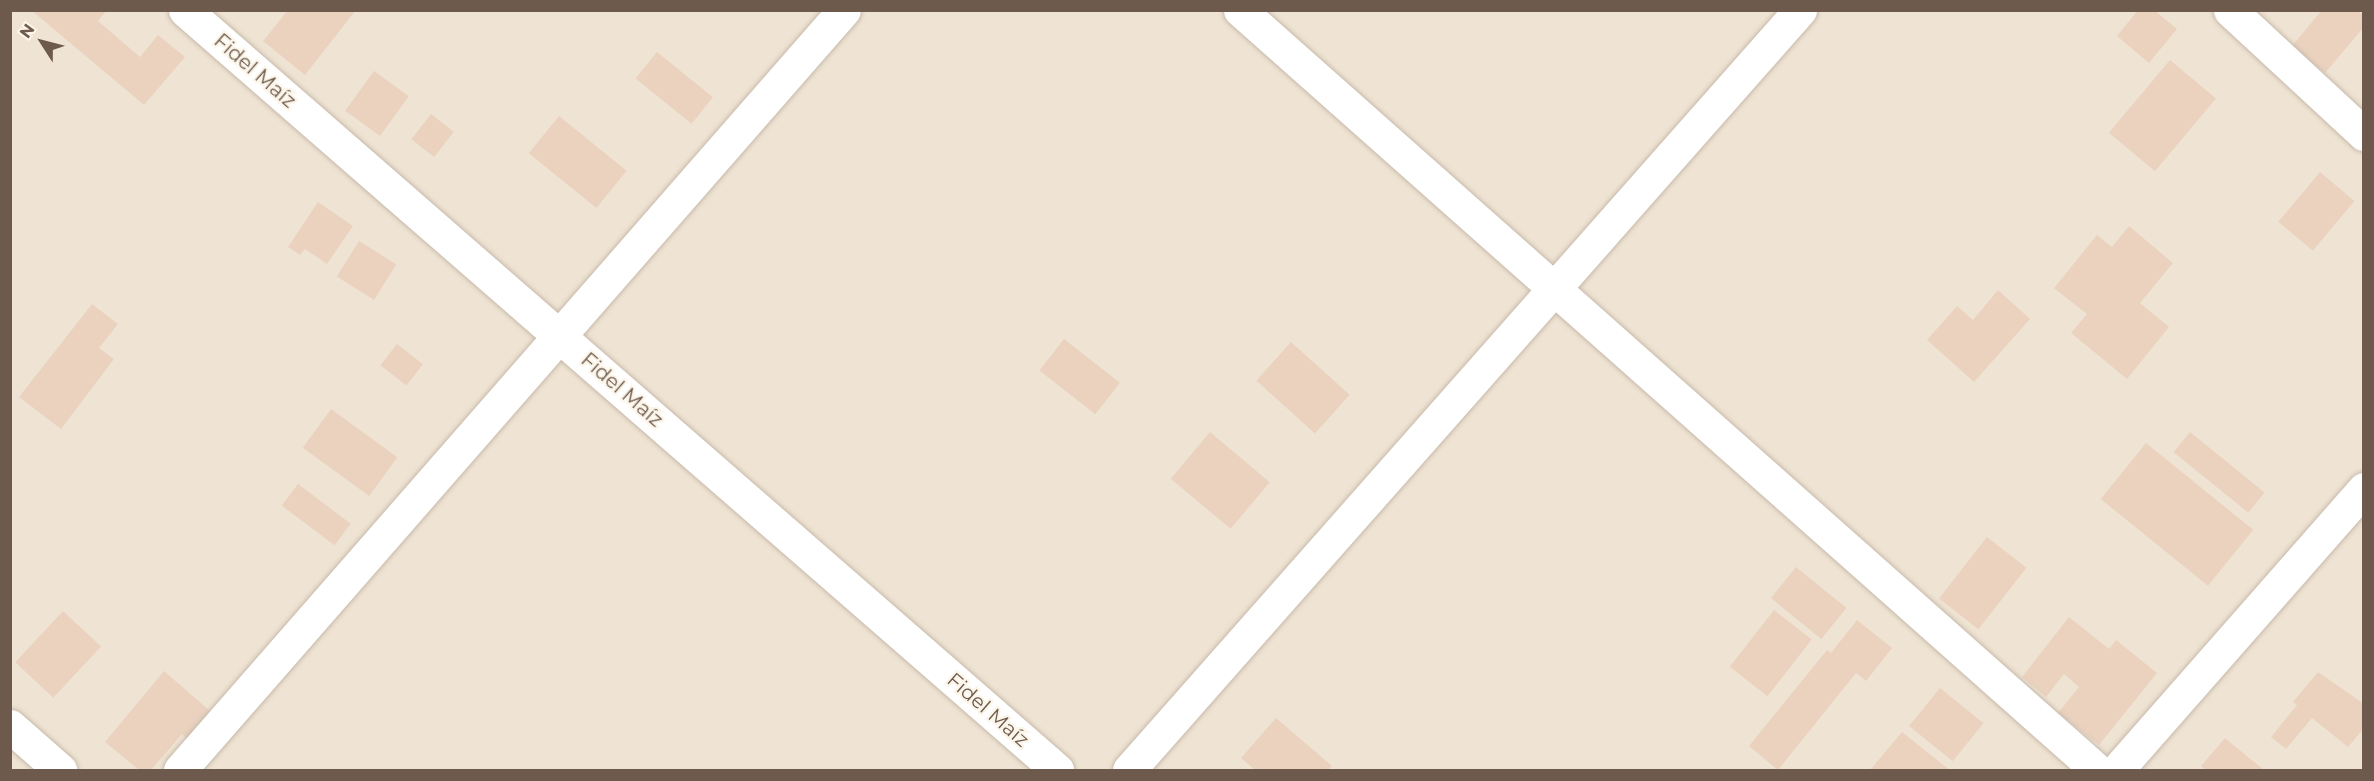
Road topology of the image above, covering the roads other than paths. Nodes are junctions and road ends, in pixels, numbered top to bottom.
1 (185, 10) edge
2 (844, 10) edge
3 (1240, 10) edge
4 (1800, 10) edge
5 (2230, 10) edge
6 (2364, 134) edge
7 (1554, 289) junction
8 (560, 335) junction
9 (2364, 489) edge
10 (10, 726) edge
11 (60, 771) edge
12 (180, 771) edge
13 (1057, 771) edge
14 (1129, 771) edge
15 (2097, 771) edge
16 (2117, 771) edge

1 - 8 street, Fidel Maíz
2 - 8 street
3 - 7 street
4 - 7 street
5 - 6 street
7 - 14 street
7 - 15 street
8 - 12 street
8 - 13 street, Fidel Maíz
9 - 16 street
10 - 11 street

